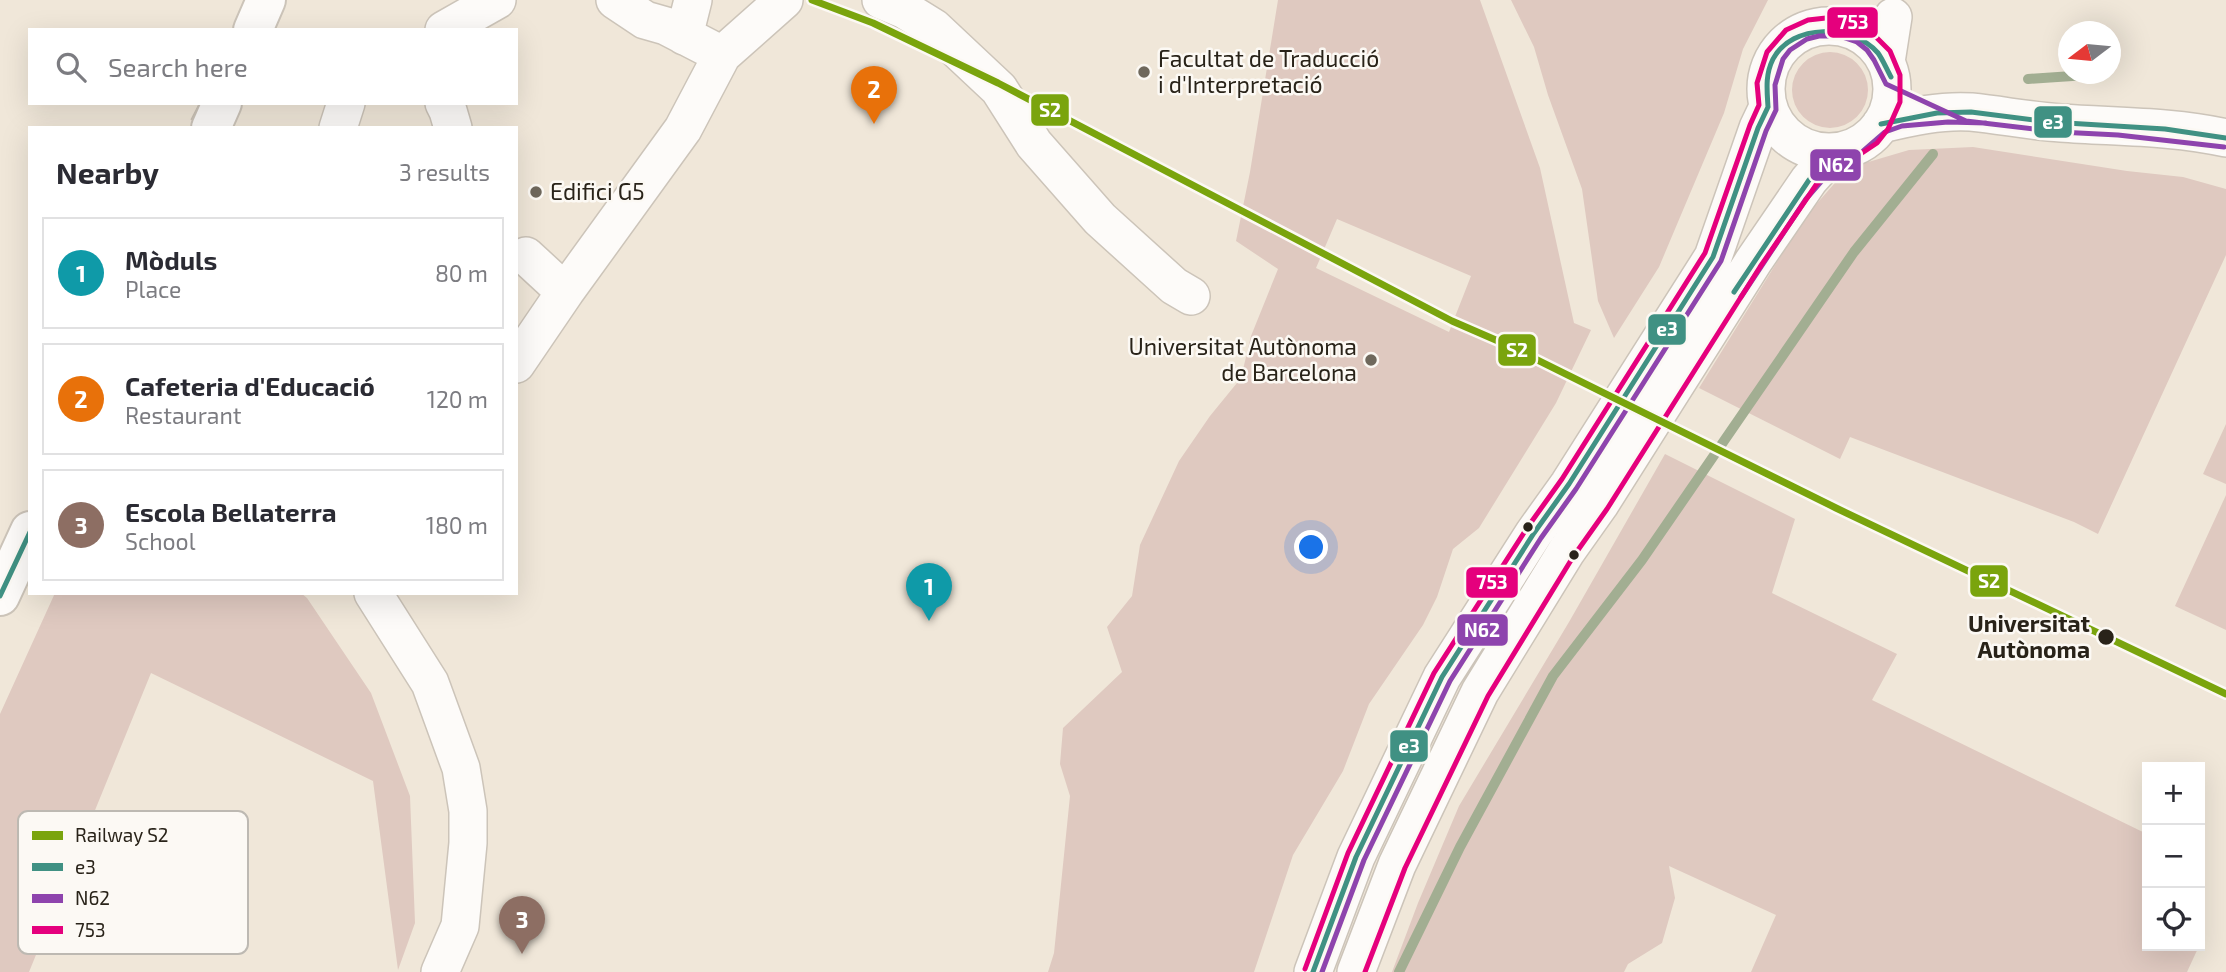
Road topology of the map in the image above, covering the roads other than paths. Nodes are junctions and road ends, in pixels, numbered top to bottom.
1 (267, 0) edge
2 (455, 0) edge
3 (497, 0) edge
4 (615, 0) edge
5 (692, 0) edge
6 (784, 0) edge
7 (881, 0) edge
8 (1818, 14) edge
9 (1893, 17) dead end
10 (254, 28) edge
11 (445, 28) edge
12 (448, 28) edge
13 (684, 36) junction
14 (722, 55) junction
15 (1888, 69) junction
16 (221, 105) edge
17 (344, 105) edge
18 (444, 105) edge
19 (1768, 107) junction
20 (1968, 112) junction
21 (1881, 124) junction
22 (212, 126) edge
23 (339, 126) edge
24 (452, 126) edge
25 (2226, 138) edge
26 (1834, 152) junction
27 (526, 256) dead end
28 (565, 292) junction
29 (1191, 296) dead end
30 (518, 361) edge
31 (28, 535) edge
32 (374, 595) edge
33 (0, 596) edge
34 (440, 972) edge
35 (1312, 972) edge
36 (1356, 972) edge

1 - 10 street
2 - 11 street
3 - 12 street
4 - 13 street
5 - 13 street
6 - 14 street
7 - 29 street
8 - 15 street
8 - 19 street
9 - 15 street
13 - 14 street
14 - 28 street
15 - 20 street
15 - 21 street
16 - 22 street
17 - 23 street
18 - 24 street
19 - 26 street
19 - 35 street
20 - 21 street
20 - 25 street
21 - 26 street
26 - 36 street
27 - 28 street
28 - 30 street
31 - 33 street
32 - 34 street

